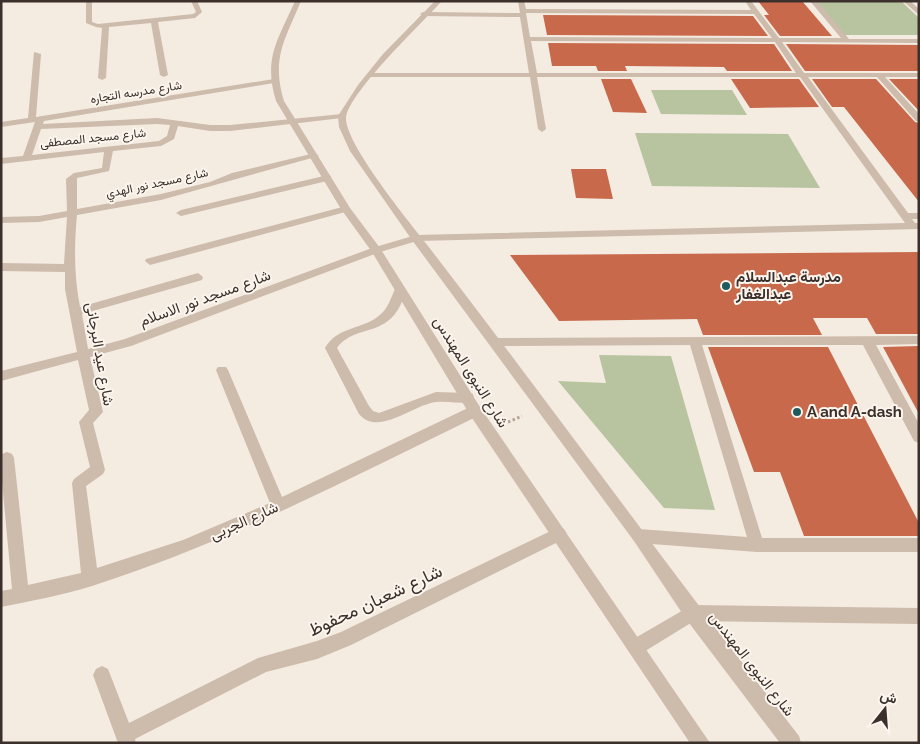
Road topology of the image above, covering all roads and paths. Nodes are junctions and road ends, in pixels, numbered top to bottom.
1 (89, 1) edge
2 (194, 1) edge
3 (298, 1) edge
4 (439, 1) edge
5 (521, 1) edge
6 (748, 1) edge
7 (813, 1) edge
8 (906, 1) edge
9 (755, 12) junction
10 (523, 13) junction
11 (919, 13) edge
12 (423, 14) junction
13 (154, 20) junction
14 (106, 25) junction
15 (527, 39) junction
16 (776, 40) junction
17 (847, 41) junction
18 (919, 41) edge
19 (37, 54) dead end
20 (164, 75) dead end
21 (370, 75) junction
22 (533, 75) junction
23 (801, 75) junction
24 (879, 75) junction
25 (919, 75) edge
26 (102, 78) dead end
27 (274, 81) junction
28 (342, 116) junction
29 (919, 119) edge
30 (294, 121) junction
31 (36, 122) junction
32 (175, 122) junction
33 (1, 126) edge
34 (542, 129) dead end
35 (109, 148) junction
36 (315, 156) junction
37 (28, 157) junction
38 (1, 161) edge
39 (328, 178) junction
40 (346, 209) junction
41 (181, 213) dead end
42 (72, 214) junction
43 (905, 216) junction
44 (919, 216) edge
45 (1, 220) edge
46 (915, 226) edge
47 (416, 238) junction
48 (376, 250) junction
49 (150, 261) dead end
50 (1, 267) edge
51 (69, 268) junction
52 (198, 277) dead end
53 (400, 290) junction
54 (76, 312) junction
55 (867, 340) junction
56 (919, 340) edge
57 (495, 342) junction
58 (695, 342) junction
59 (84, 355) junction
60 (222, 370) dead end
61 (1, 376) edge
62 (472, 405) junction
63 (544, 407) junction
64 (489, 431) junction
65 (919, 437) edge
66 (6, 458) dead end
67 (278, 505) junction
68 (559, 534) junction
69 (639, 536) junction
70 (757, 545) junction
71 (919, 545) edge
72 (90, 579) junction
73 (21, 596) junction
74 (1, 599) edge
75 (692, 613) junction
76 (919, 616) edge
77 (636, 647) junction
78 (102, 675) dead end
79 (125, 739) edge
80 (701, 743) edge
81 (792, 743) edge

1 - 14 street
2 - 13 street
3 - 27 street, شارع النبوى المهندس
4 - 12 street
5 - 10 street
6 - 9 street
7 - 17 street
8 - 11 street
9 - 10 street
9 - 16 street
10 - 12 street
10 - 15 street
12 - 21 street
13 - 14 street
13 - 20 street
14 - 26 street
15 - 16 street
15 - 22 street
16 - 17 street
16 - 23 street
17 - 18 street
19 - 31 street
21 - 22 street
21 - 28 street
22 - 23 street
22 - 34 street
23 - 24 street
23 - 43 street
24 - 25 street
24 - 29 street
27 - 30 street, شارع النبوى المهندس
27 - 31 street, شارع مدرسه التجاره
28 - 30 street
28 - 47 street, شارع النبوى المهندس
30 - 32 street
30 - 36 street, شارع النبوى المهندس
31 - 32 street
31 - 33 street, شارع مدرسه التجاره
31 - 37 street
32 - 35 street, شارع مسجد المصطفى
35 - 37 street, شارع مسجد المصطفى
35 - 42 street, شارع عيد البرجانى
36 - 39 street, شارع النبوى المهندس
36 - 42 street, شارع مسجد نور الهدي
37 - 38 street, شارع مسجد المصطفى
39 - 40 street, شارع النبوى المهندس
39 - 41 street
40 - 48 street, شارع النبوى المهندس
40 - 49 street
42 - 45 street, شارع مسجد نور الهدي
42 - 51 street, شارع عيد البرجانى
43 - 44 street
43 - 46 street
46 - 47 street, شارع مسجد نور الاسلام
47 - 48 street, شارع مسجد نور الاسلام
47 - 57 street, شارع النبوى المهندس
48 - 53 street, شارع النبوى المهندس
48 - 59 street, شارع مسجد نور الاسلام
50 - 51 street
51 - 54 street, شارع عيد البرجانى
52 - 54 street
53 - 62 street, شارع النبوى المهندس
53 - 62 street
54 - 59 street, شارع عيد البرجانى
55 - 56 street
55 - 58 street
55 - 65 street
57 - 58 street
57 - 63 street, شارع النبوى المهندس
58 - 70 street
59 - 61 street, شارع مسجد نور الاسلام
59 - 72 street, شارع عيد البرجانى
60 - 67 street
62 - 64 street, شارع النبوى المهندس
62 - 67 street, شارع الجربى
63 - 64 path
63 - 69 street, شارع النبوى المهندس
64 - 68 street, شارع النبوى المهندس
66 - 73 street
67 - 72 street, شارع الجربى
68 - 77 street, شارع النبوى المهندس
68 - 79 street, شارع شعبان محفوظ
69 - 70 street
69 - 75 street, شارع النبوى المهندس
70 - 71 street
72 - 73 street, شارع الجربى
73 - 74 street, شارع الجربى
75 - 76 street
75 - 77 street
75 - 81 street, شارع النبوى المهندس
77 - 80 street, شارع النبوى المهندس
78 - 79 street

